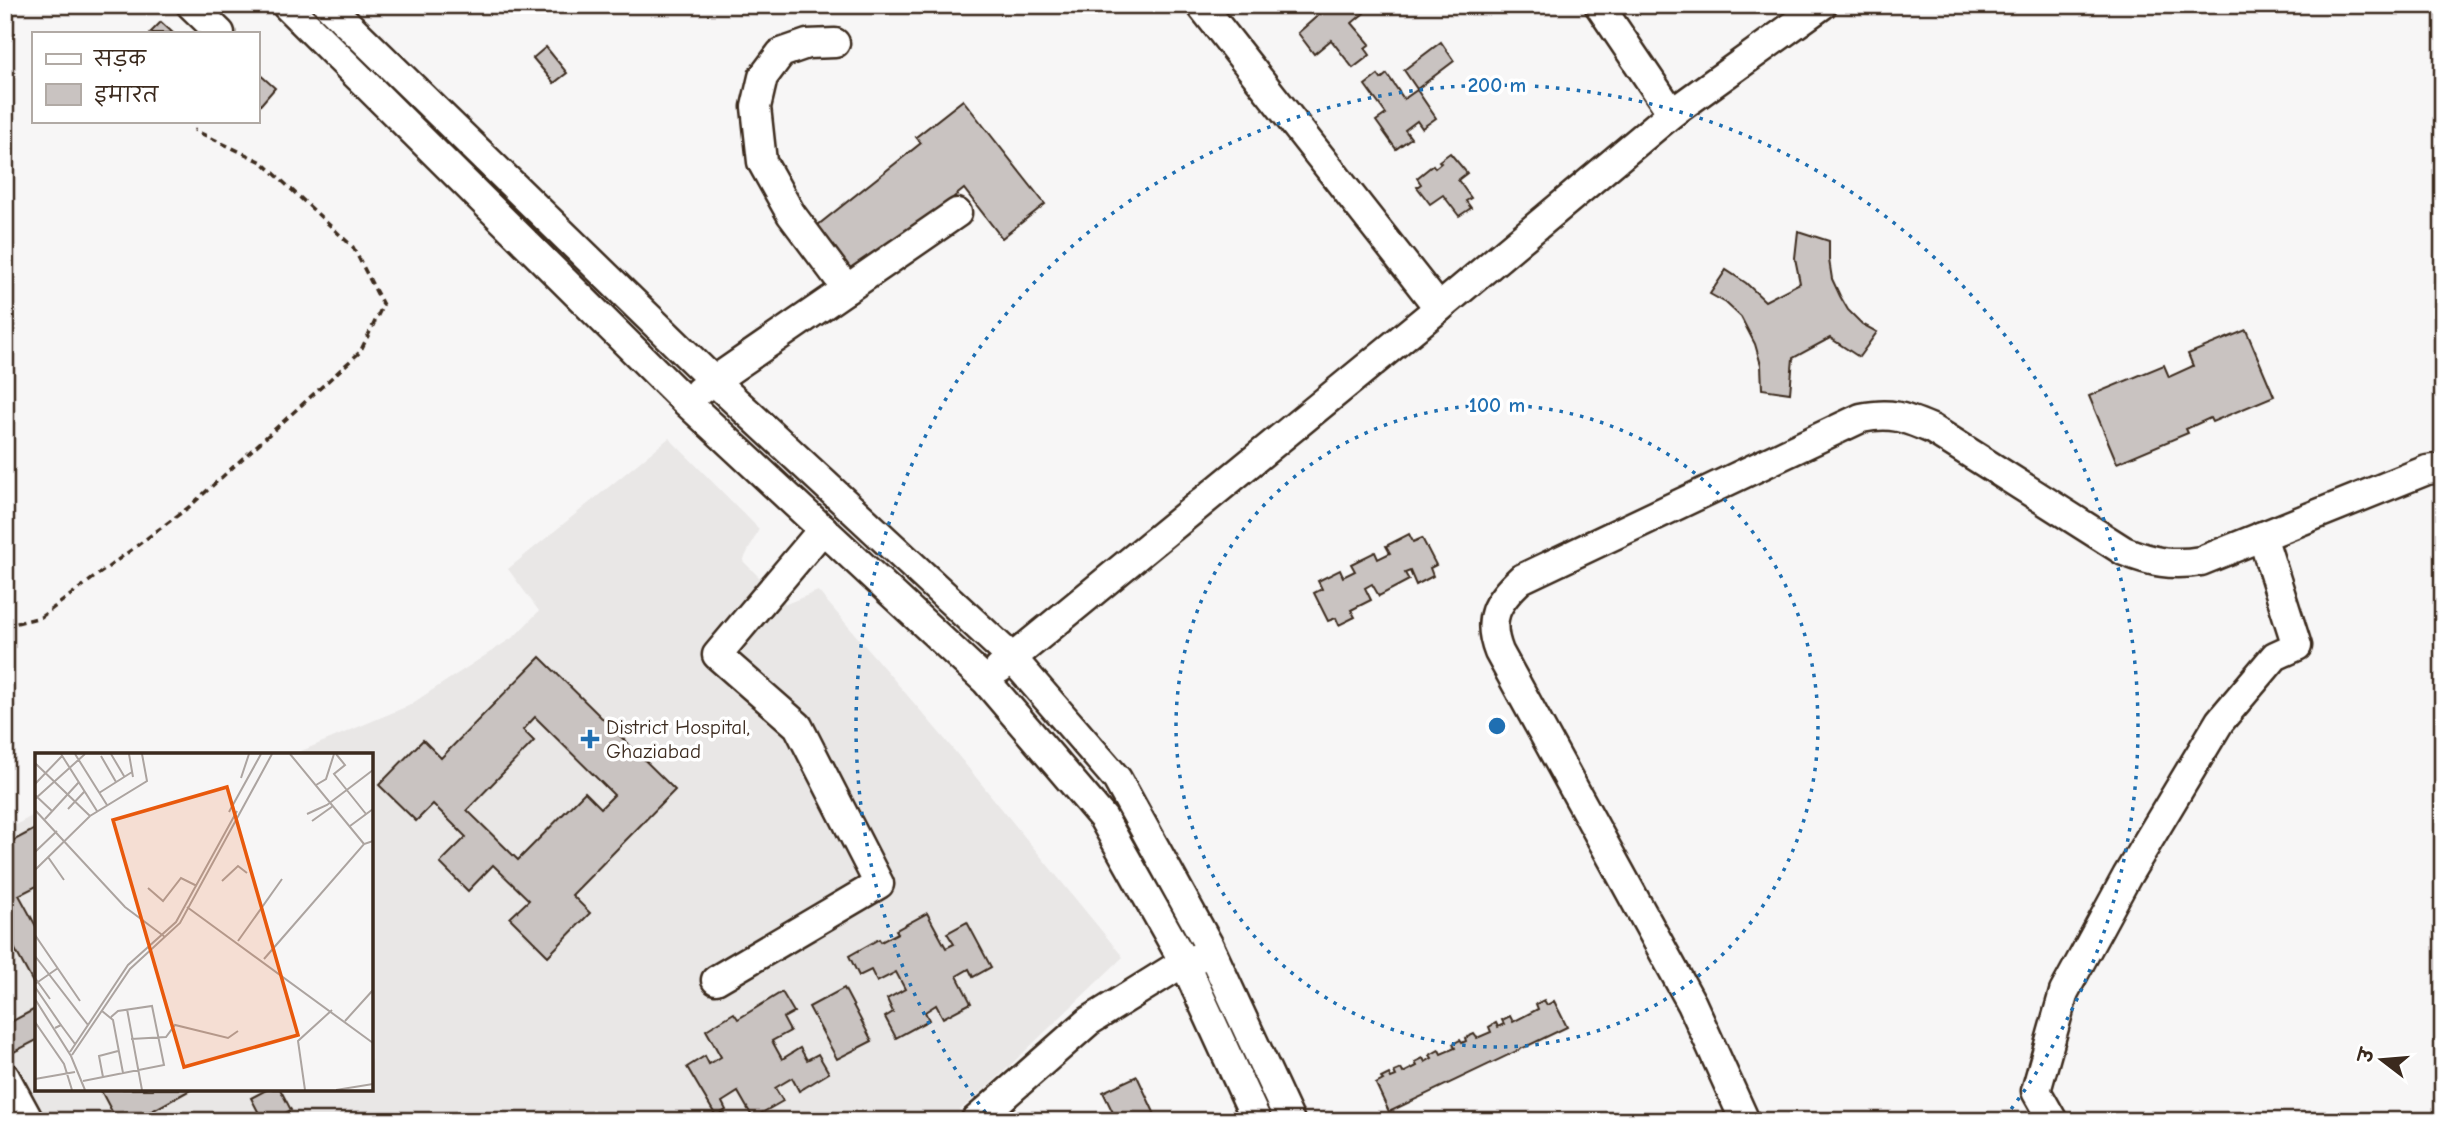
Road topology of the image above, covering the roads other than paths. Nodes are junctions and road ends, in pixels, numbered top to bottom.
1 (191, 5) edge
2 (286, 5) edge
3 (328, 5) edge
4 (1201, 5) edge
5 (1600, 5) edge
6 (1822, 5) edge
7 (219, 32) edge
8 (835, 43) dead end
9 (1672, 113) junction
10 (957, 214) dead end
11 (847, 289) junction
12 (1440, 308) junction
13 (714, 381) junction
14 (684, 400) junction
15 (2443, 468) edge
16 (823, 529) junction
17 (2262, 536) junction
18 (1012, 657) junction
19 (986, 681) junction
20 (1212, 953) junction
21 (1184, 962) junction
22 (716, 980) dead end
23 (5, 1077) edge
24 (981, 1118) edge
25 (29, 1121) edge
26 (1256, 1121) edge
27 (1290, 1121) edge
28 (1745, 1121) edge
29 (2053, 1121) edge

1 - 7 street
2 - 14 street
3 - 13 street
4 - 12 street
5 - 9 street
6 - 9 street
8 - 11 street
9 - 12 street
10 - 11 street
11 - 13 street
12 - 18 street
13 - 14 street
13 - 18 street
14 - 16 street
15 - 17 street
16 - 19 street
16 - 22 street
17 - 28 street
17 - 29 street
18 - 19 street
18 - 20 street
19 - 21 street
20 - 21 street
20 - 27 street
21 - 24 street
21 - 26 street
23 - 25 street

